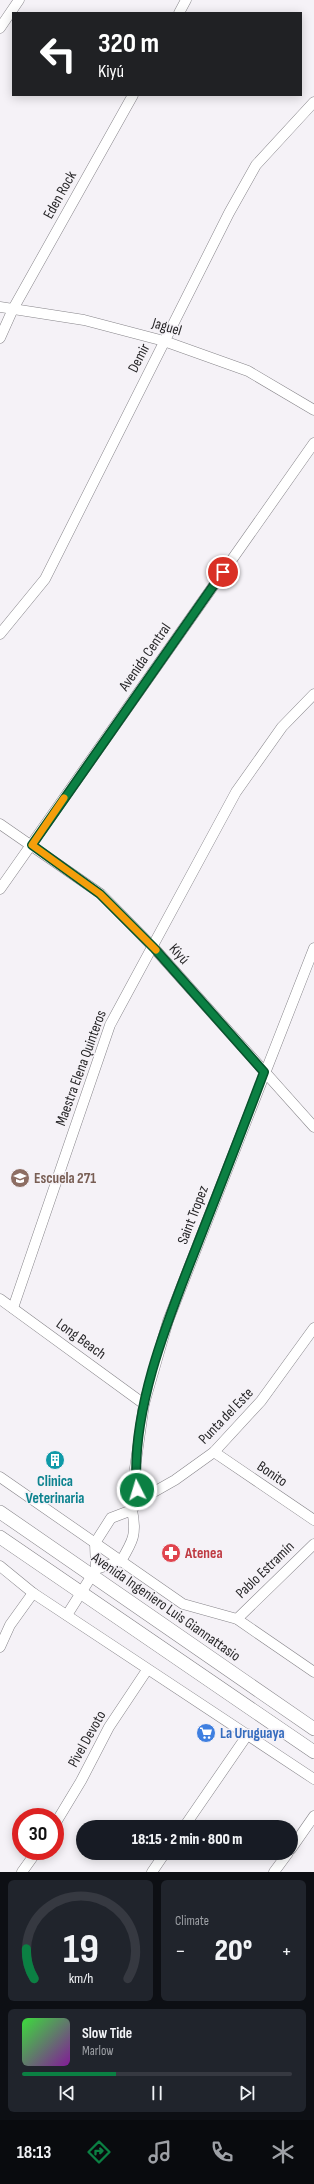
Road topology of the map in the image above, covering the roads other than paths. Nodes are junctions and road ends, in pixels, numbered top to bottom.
1 (18, 0) edge
2 (186, 0) edge
3 (180, 12) edge
4 (0, 28) edge
5 (132, 96) edge
6 (314, 102) edge
7 (0, 307) edge
8 (13, 309) junction
9 (0, 318) edge
10 (0, 338) edge
11 (164, 341) junction
12 (314, 410) edge
13 (314, 443) edge
14 (0, 634) edge
15 (314, 694) edge
16 (0, 824) edge
17 (32, 845) junction
18 (0, 889) edge
19 (154, 948) junction
20 (314, 948) edge
21 (264, 1072) junction
22 (314, 1127) edge
23 (0, 1299) edge
24 (12, 1308) junction
25 (314, 1328) edge
26 (144, 1404) junction
27 (214, 1452) junction
28 (0, 1477) edge
29 (138, 1501) junction
30 (132, 1510) junction
31 (0, 1512) edge
32 (314, 1520) edge
33 (0, 1537) edge
34 (95, 1543) junction
35 (314, 1544) edge
36 (121, 1561) junction
37 (0, 1566) edge
38 (94, 1572) junction
39 (81, 1592) junction
40 (33, 1593) junction
41 (67, 1616) junction
42 (237, 1619) junction
43 (0, 1647) edge
44 (147, 1670) junction
45 (314, 1672) edge
46 (314, 1729) edge
47 (248, 1734) junction
48 (314, 1752) edge
49 (314, 1780) edge
50 (64, 1809) edge
51 (314, 1816) edge
52 (189, 1820) edge
53 (298, 1838) edge
54 (31, 1860) edge
55 (161, 1860) edge
56 (283, 1860) edge
57 (22, 1872) edge
58 (152, 1872) edge
59 (274, 1872) edge

1 - 4 street
2 - 3 street
5 - 8 street, Eden Rock
6 - 11 street, Demir
7 - 8 street, Jaguel
8 - 9 street, Eden Rock
8 - 10 street, Eden Rock
8 - 11 street, Jaguel
11 - 12 street, Jaguel
11 - 14 street, Demir
13 - 17 street, Avenida Central
15 - 19 street, Maestra Elena Quinteros
16 - 17 street, Kiyú
17 - 18 street, Avenida Central
17 - 19 street, Kiyú
19 - 21 street, Kiyú
19 - 24 street, Maestra Elena Quinteros
20 - 21 street, Saint Tropez
21 - 22 street, Kiyú
21 - 26 street, Saint Tropez
23 - 24 street, Long Beach
24 - 26 street, Long Beach
25 - 27 street, Punta del Este
26 - 29 street, Saint Tropez
27 - 29 street, Punta del Este
27 - 32 street, Bonito
28 - 34 street, Avenida Ingeniero Luis Giannattasio
29 - 30 street
30 - 34 street
30 - 36 street
31 - 38 main road, Avenida Ingeniero Luis Giannattasio
33 - 39 main road
34 - 36 street, Avenida Ingeniero Luis Giannattasio
34 - 38 street
35 - 42 street, Pablo Estramín
36 - 38 street
36 - 42 street, Avenida Ingeniero Luis Giannattasio
37 - 40 street
38 - 39 street
38 - 46 main road, Avenida Ingeniero Luis Giannattasio
39 - 41 street
39 - 48 main road
40 - 41 street
40 - 43 street
41 - 44 street
42 - 45 street, Avenida Ingeniero Luis Giannattasio
44 - 47 street
44 - 50 street, Pivel Devoto
47 - 49 street
47 - 52 street
51 - 53 street
54 - 57 street
55 - 58 street
56 - 59 street

